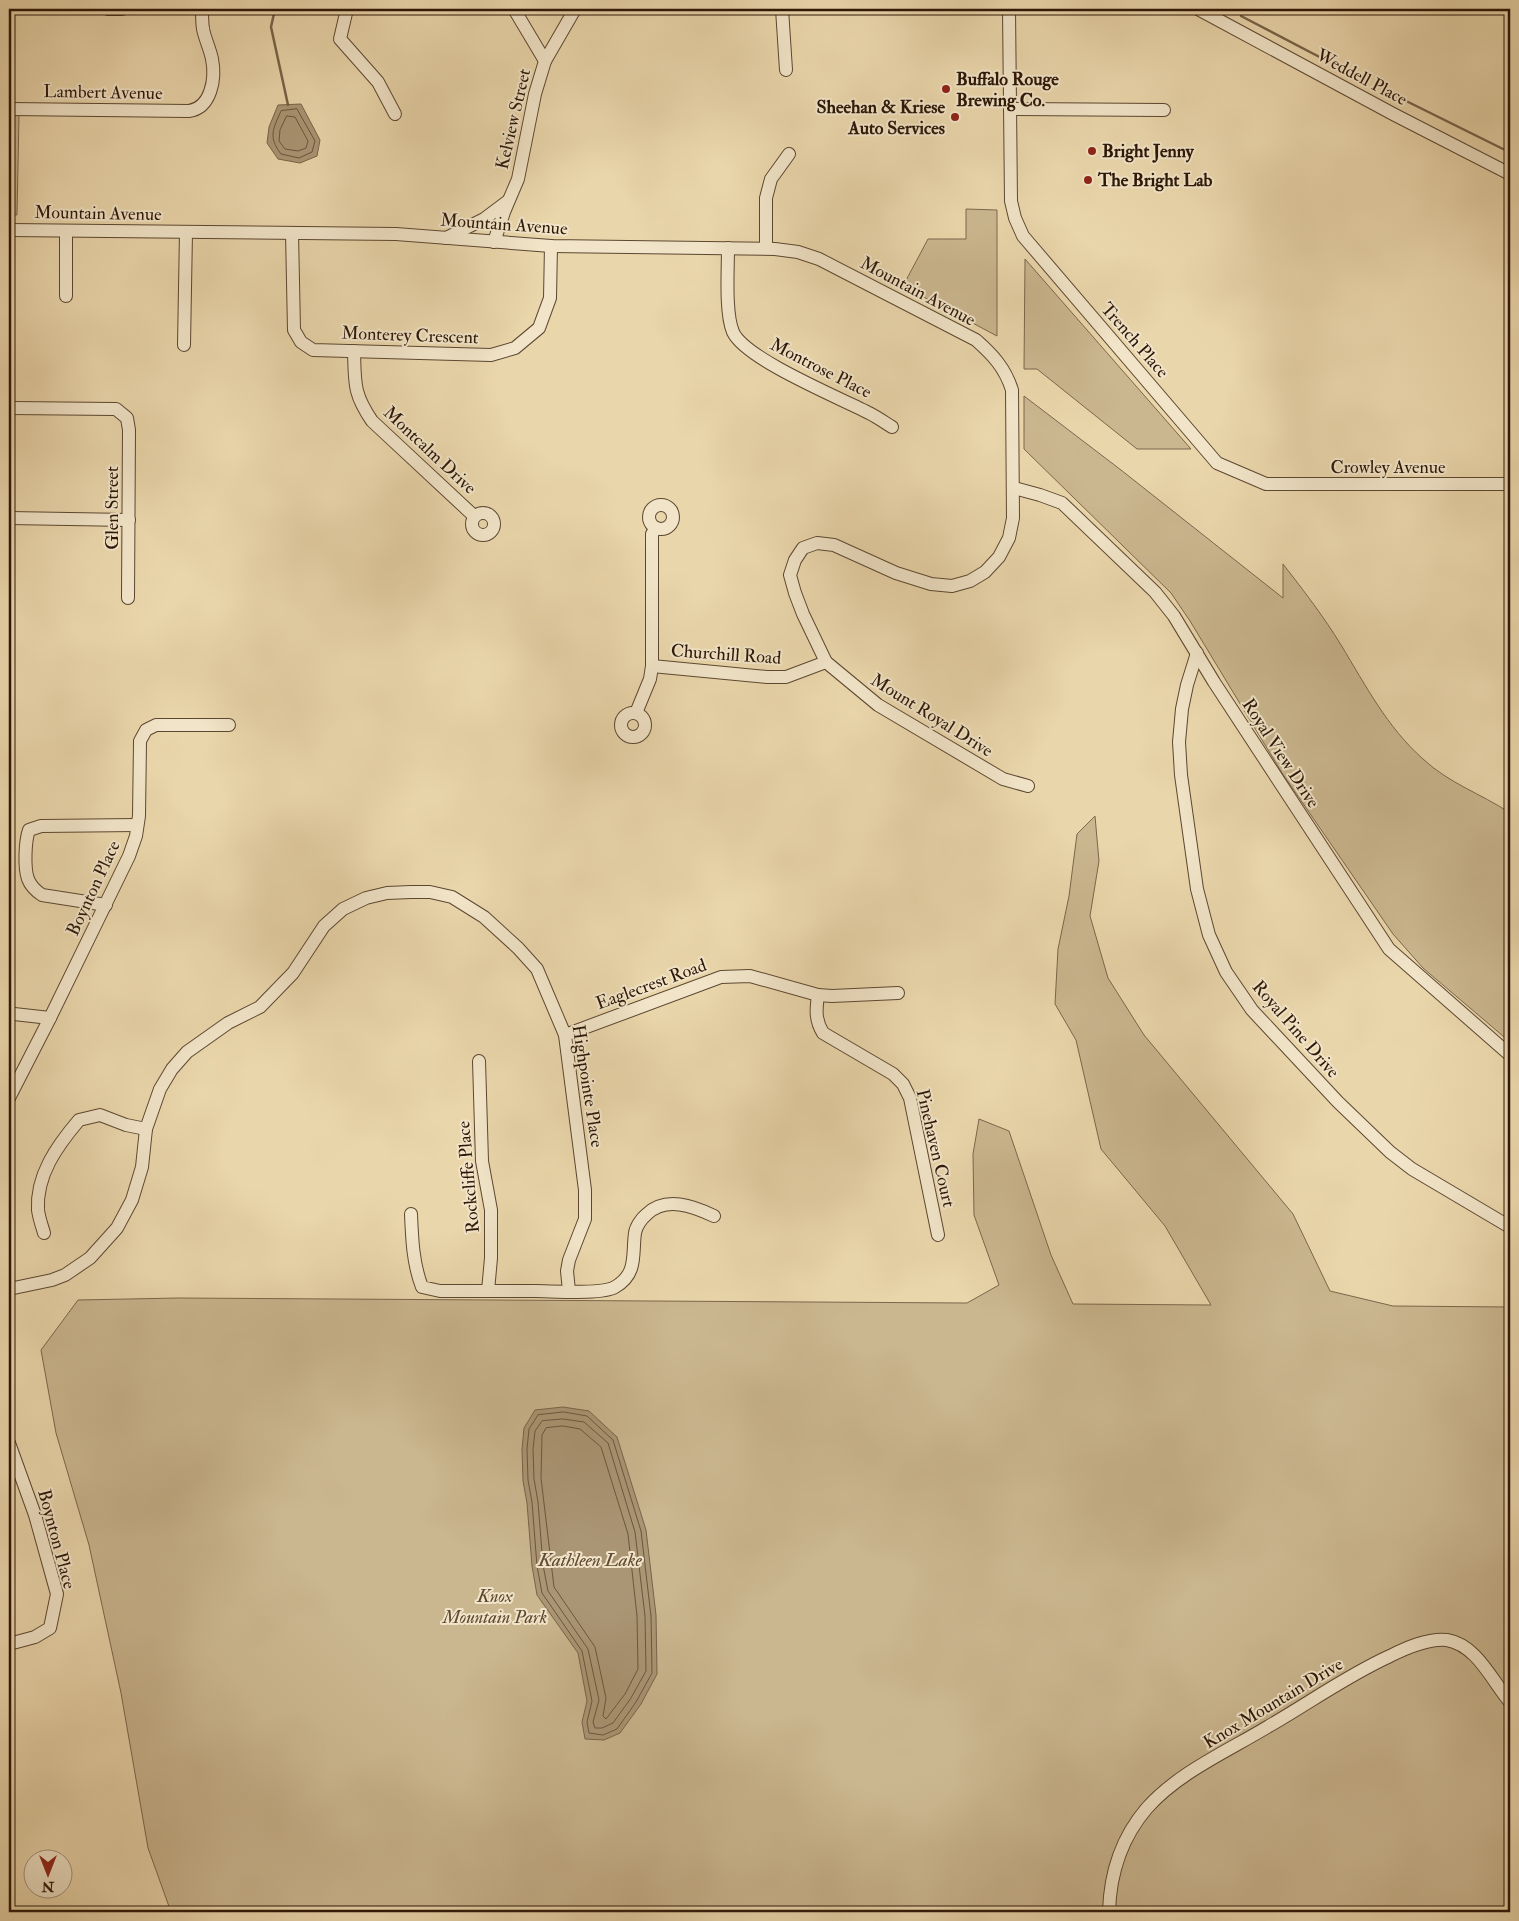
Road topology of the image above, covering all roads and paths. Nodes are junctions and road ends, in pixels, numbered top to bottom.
1 (108, 9) edge
2 (121, 9) edge
3 (202, 9) edge
4 (347, 9) edge
5 (514, 9) edge
6 (575, 9) edge
7 (782, 9) edge
8 (1008, 9) edge
9 (1198, 9) edge
10 (545, 61) junction
11 (786, 70) dead end
12 (9, 109) edge
13 (1010, 109) junction
14 (1164, 110) dead end
15 (395, 114) dead end
16 (789, 154) dead end
17 (1510, 174) edge
18 (509, 200) junction
19 (9, 230) edge
20 (66, 230) junction
21 (186, 232) junction
22 (292, 233) junction
23 (446, 238) junction
24 (494, 242) junction
25 (551, 246) junction
26 (728, 248) junction
27 (766, 248) junction
28 (66, 296) dead end
29 (976, 340) joint
30 (184, 345) dead end
31 (354, 351) junction
32 (9, 408) edge
33 (892, 427) dead end
34 (1266, 484) joint
35 (1510, 484) edge
36 (1014, 488) junction
37 (474, 516) dead end
38 (9, 518) edge
39 (129, 520) junction
40 (656, 528) dead end
41 (128, 598) dead end
42 (1197, 653) junction
43 (826, 662) junction
44 (652, 666) junction
45 (636, 713) dead end
46 (228, 726) dead end
47 (1028, 786) dead end
48 (137, 826) junction
49 (106, 905) junction
50 (898, 993) dead end
51 (818, 995) junction
52 (9, 1014) edge
53 (50, 1018) junction
54 (565, 1035) junction
55 (1510, 1055) edge
56 (479, 1061) dead end
57 (9, 1098) edge
58 (146, 1129) junction
59 (411, 1214) dead end
60 (714, 1216) dead end
61 (1510, 1227) edge
62 (44, 1233) dead end
63 (938, 1235) dead end
64 (9, 1289) edge
65 (488, 1291) junction
66 (569, 1292) junction
67 (9, 1444) edge
68 (9, 1644) edge
69 (1510, 1702) edge
70 (1109, 1912) edge

1 - 2 street
3 - 12 street, Lambert Avenue
4 - 15 street
5 - 10 street
6 - 10 street, Kelview Street
7 - 11 street
8 - 13 street, Trench Place
9 - 17 street, Weddell Place
10 - 18 street, Kelview Street
13 - 14 street
13 - 34 street, Trench Place
16 - 27 street
18 - 23 street
18 - 24 street, Kelview Street
19 - 20 street, Mountain Avenue
20 - 21 street, Mountain Avenue
20 - 28 street
21 - 22 street, Mountain Avenue
21 - 30 street
22 - 23 street, Mountain Avenue
22 - 31 street, Monterey Crescent
23 - 24 street, Mountain Avenue
24 - 25 street, Mountain Avenue
25 - 26 street, Mountain Avenue
25 - 31 street, Monterey Crescent
26 - 27 street, Mountain Avenue
26 - 33 street, Montrose Place
27 - 29 street, Mountain Avenue
29 - 36 street, Mount Royal Drive
31 - 37 street, Montcalm Drive
32 - 39 street, Glen Street
34 - 35 street, Crowley Avenue
36 - 42 street, Royal View Drive
36 - 43 street, Mount Royal Drive
38 - 39 street
39 - 41 street, Glen Street
40 - 44 street
42 - 55 street, Royal View Drive
42 - 61 street, Royal Pine Drive
43 - 44 street, Churchill Road
43 - 47 street, Mount Royal Drive
44 - 45 street
46 - 48 street, Boynton Place
48 - 49 street, Boynton Place
48 - 49 street
49 - 53 street, Boynton Place
50 - 51 street, Eaglecrest Road
51 - 54 street, Eaglecrest Road
51 - 63 street, Pinehaven Court
52 - 53 street
53 - 57 street, Boynton Place
54 - 58 street, Highpointe Place
54 - 66 street, Highpointe Place
56 - 65 street, Rockcliffe Place
58 - 62 street
58 - 64 street, Highpointe Place
59 - 65 street
60 - 66 street
65 - 66 street
67 - 68 street, Boynton Place
69 - 70 street, Knox Mountain Drive

